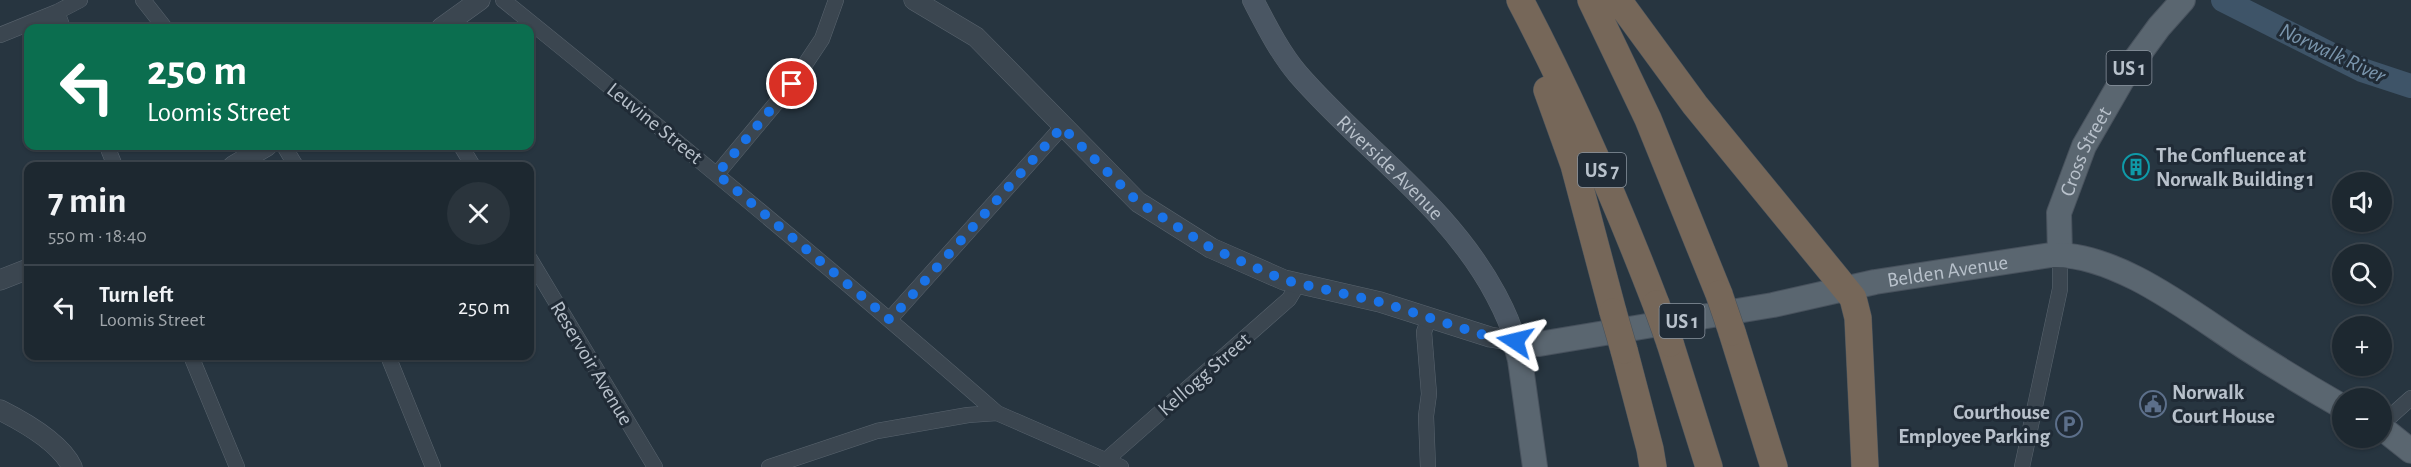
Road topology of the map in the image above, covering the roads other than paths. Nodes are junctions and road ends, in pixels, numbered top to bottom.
1 (80, 0) edge
2 (142, 0) edge
3 (480, 0) edge
4 (503, 0) edge
5 (836, 0) edge
6 (915, 0) edge
7 (1253, 0) edge
8 (1509, 0) edge
9 (1520, 0) edge
10 (1591, 0) edge
11 (1618, 0) edge
12 (2183, 0) edge
13 (57, 12) junction
14 (27, 24) edge
15 (62, 24) edge
16 (162, 24) edge
17 (447, 24) edge
18 (533, 24) edge
19 (24, 25) edge
20 (534, 25) edge
21 (0, 35) edge
22 (1533, 40) junction
23 (1062, 127) junction
24 (257, 150) edge
25 (239, 162) edge
26 (717, 174) junction
27 (2061, 254) junction
28 (534, 266) edge
29 (24, 270) edge
30 (0, 280) edge
31 (1298, 284) junction
32 (1847, 288) junction
33 (1429, 318) junction
34 (890, 320) junction
35 (1515, 341) junction
36 (193, 360) edge
37 (390, 360) edge
38 (2411, 398) edge
39 (2332, 400) edge
40 (0, 410) edge
41 (997, 413) junction
42 (2392, 416) edge
43 (2392, 435) edge
44 (2411, 451) edge
45 (1105, 461) junction
46 (72, 467) edge
47 (237, 467) edge
48 (434, 467) edge
49 (655, 467) edge
50 (769, 467) edge
51 (1121, 467) edge
52 (1428, 467) edge
53 (1535, 467) edge
54 (1653, 467) edge
55 (1710, 467) edge
56 (1774, 467) edge
57 (1865, 467) edge
58 (2022, 467) edge

1 - 13 street
2 - 16 street
3 - 17 street
4 - 18 street, Leuvine Street
5 - 26 street
6 - 23 street
7 - 35 main road, Riverside Avenue
8 - 22 highway
9 - 22 highway, US 7
10 - 56 highway, bridge
11 - 32 highway
12 - 27 main road, Cross Street / US 1
13 - 14 street
13 - 15 street
19 - 21 street
20 - 26 street, Leuvine Street
22 - 54 highway, bridge
22 - 55 highway, US 7, bridge
23 - 31 street
23 - 34 street
24 - 25 street
26 - 34 street, Leuvine Street
27 - 32 main road, Belden Avenue / US 1
27 - 39 main road, Belden Avenue
27 - 58 street
28 - 49 street, Reservoir Avenue
29 - 30 street
31 - 33 street
31 - 45 street, Kellogg Street
32 - 35 main road, Belden Avenue / US 1
32 - 57 highway
33 - 35 street
33 - 52 street
34 - 41 street, Leuvine Street
35 - 53 main road
36 - 47 street
37 - 48 street
38 - 42 street
40 - 46 street
41 - 45 street
41 - 50 street
43 - 44 main road
45 - 51 street

